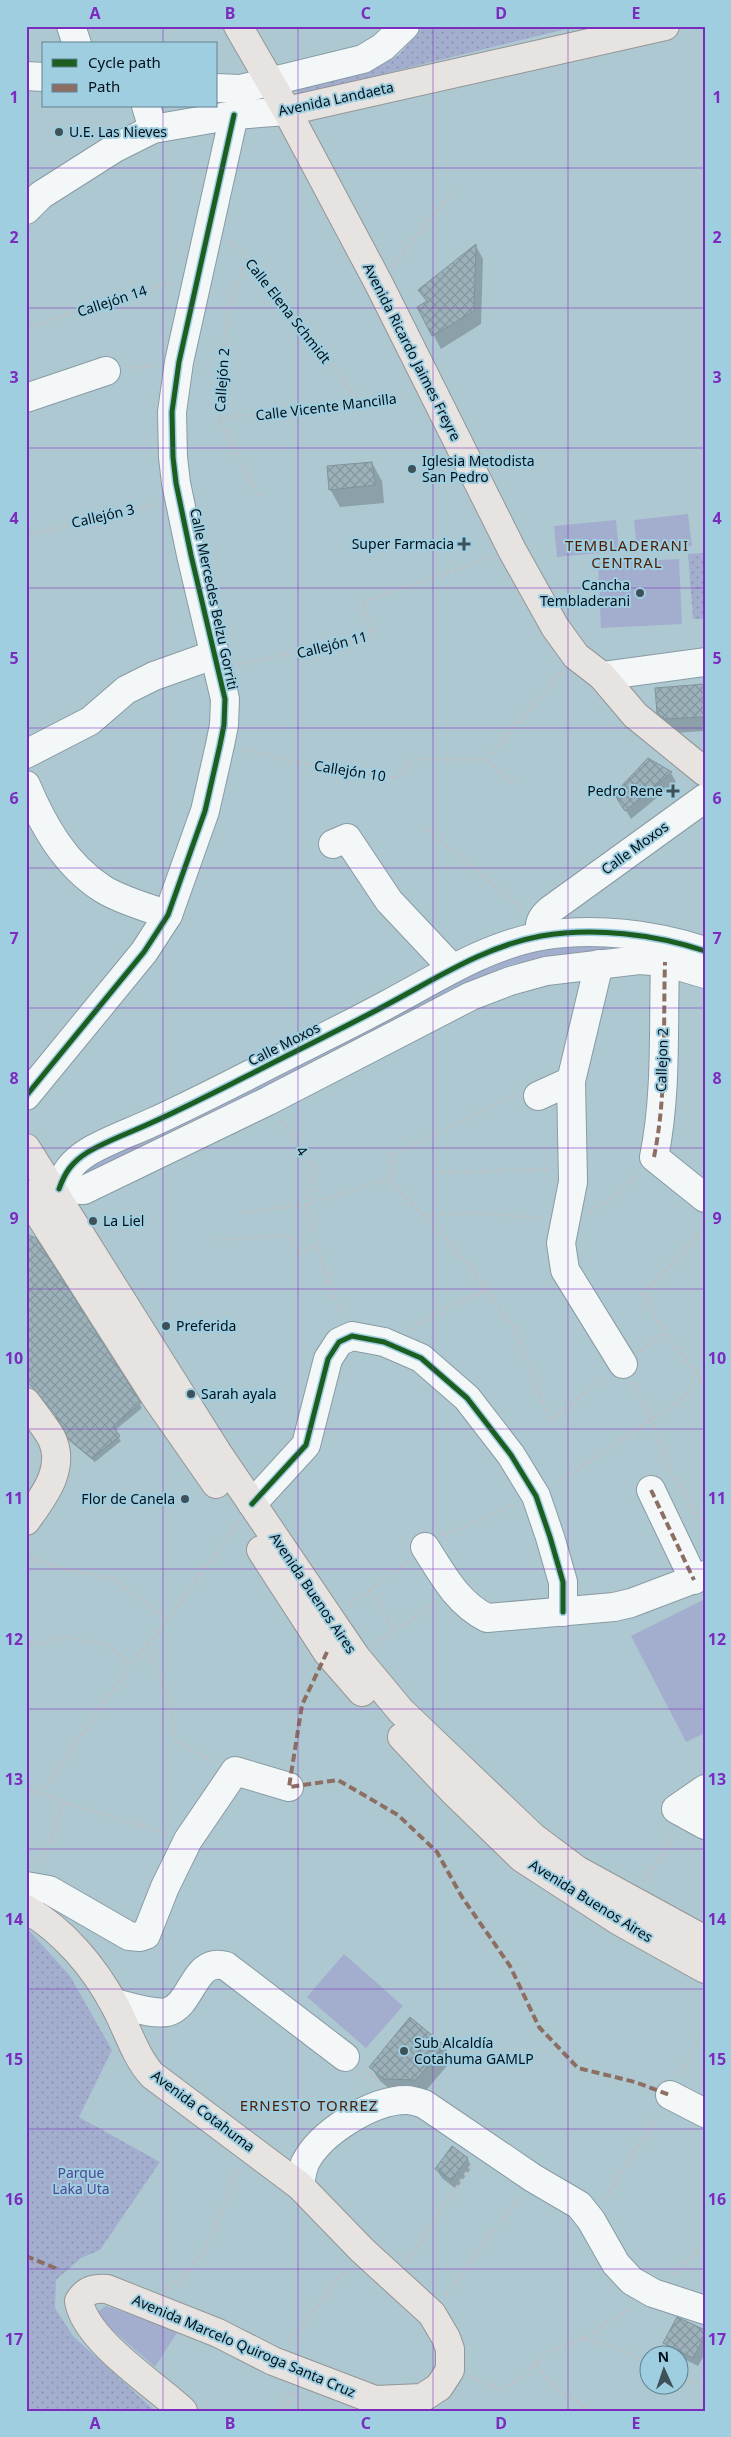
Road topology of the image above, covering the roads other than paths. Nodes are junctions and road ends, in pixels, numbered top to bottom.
1 (71, 26) edge
2 (238, 26) edge
3 (405, 26) edge
4 (665, 26) edge
5 (76, 42) edge
6 (26, 76) edge
7 (42, 77) edge
8 (269, 82) junction
9 (218, 88) edge
10 (287, 111) junction
11 (234, 116) junction
12 (150, 118) edge
13 (31, 198) edge
14 (106, 371) road end
15 (26, 398) edge
16 (217, 660) junction
17 (705, 662) edge
18 (602, 676) junction
19 (26, 754) edge
20 (705, 772) edge
21 (26, 785) edge
22 (705, 798) edge
23 (333, 844) dead end
24 (168, 916) junction
25 (541, 927) junction
26 (705, 951) edge
27 (665, 962) junction
28 (599, 964) junction
29 (452, 968) junction
30 (705, 974) edge
31 (571, 1081) junction
32 (26, 1096) edge
33 (538, 1096) road end
34 (26, 1148) edge
35 (40, 1198) edge
36 (705, 1198) edge
37 (623, 1364) road end
38 (26, 1402) edge
39 (651, 1490) dead end
40 (246, 1511) junction
41 (26, 1521) edge
42 (425, 1547) dead end
43 (699, 1578) edge
44 (563, 1612) junction
45 (289, 1787) dead end
46 (705, 1789) edge
47 (705, 1825) edge
48 (28, 1894) edge
49 (705, 1940) edge
50 (705, 1969) edge
51 (114, 2003) junction
52 (351, 2060) road end
53 (670, 2095) road end
54 (705, 2113) edge
55 (300, 2186) junction
56 (705, 2310) edge
57 (183, 2411) edge

1 - 5 street
2 - 8 main road, Avenida Ricardo Jaimes Freyre
3 - 8 street
4 - 10 main road, Avenida Landaeta
6 - 7 street
8 - 9 street
8 - 10 main road, Avenida Ricardo Jaimes Freyre
10 - 11 street, Avenida Landaeta
10 - 18 main road, Avenida Ricardo Jaimes Freyre
11 - 12 street, Avenida Landaeta
11 - 16 street, Calle Mercedes Belzu Gorriti
12 - 13 street, Avenida Landaeta
14 - 15 street
16 - 19 street
16 - 24 street, Calle Mercedes Belzu Gorriti
17 - 18 street
18 - 20 main road, Avenida Ricardo Jaimes Freyre
21 - 24 street
22 - 25 street, Calle Moxos
23 - 29 street
24 - 32 street, Calle Mercedes Belzu Gorriti
25 - 26 street
25 - 29 street, Calle Moxos
27 - 28 street
27 - 30 street
27 - 36 street, Callejon 2
28 - 31 street
28 - 35 street
29 - 35 street, Calle Moxos
31 - 33 street
31 - 37 street
34 - 35 main road, Avenida Buenos Aires
35 - 40 main road, Avenida Buenos Aires
38 - 41 main road
39 - 43 street
40 - 44 street
40 - 49 main road, Avenida Buenos Aires
40 - 50 main road, Avenida Buenos Aires
42 - 44 street
43 - 44 street
45 - 48 street
46 - 47 street
48 - 51 main road, Avenida Cotahuma
51 - 52 street
51 - 55 main road, Avenida Cotahuma
53 - 54 street
55 - 56 street
55 - 57 main road, Avenida Marcelo Quiroga Santa Cruz

